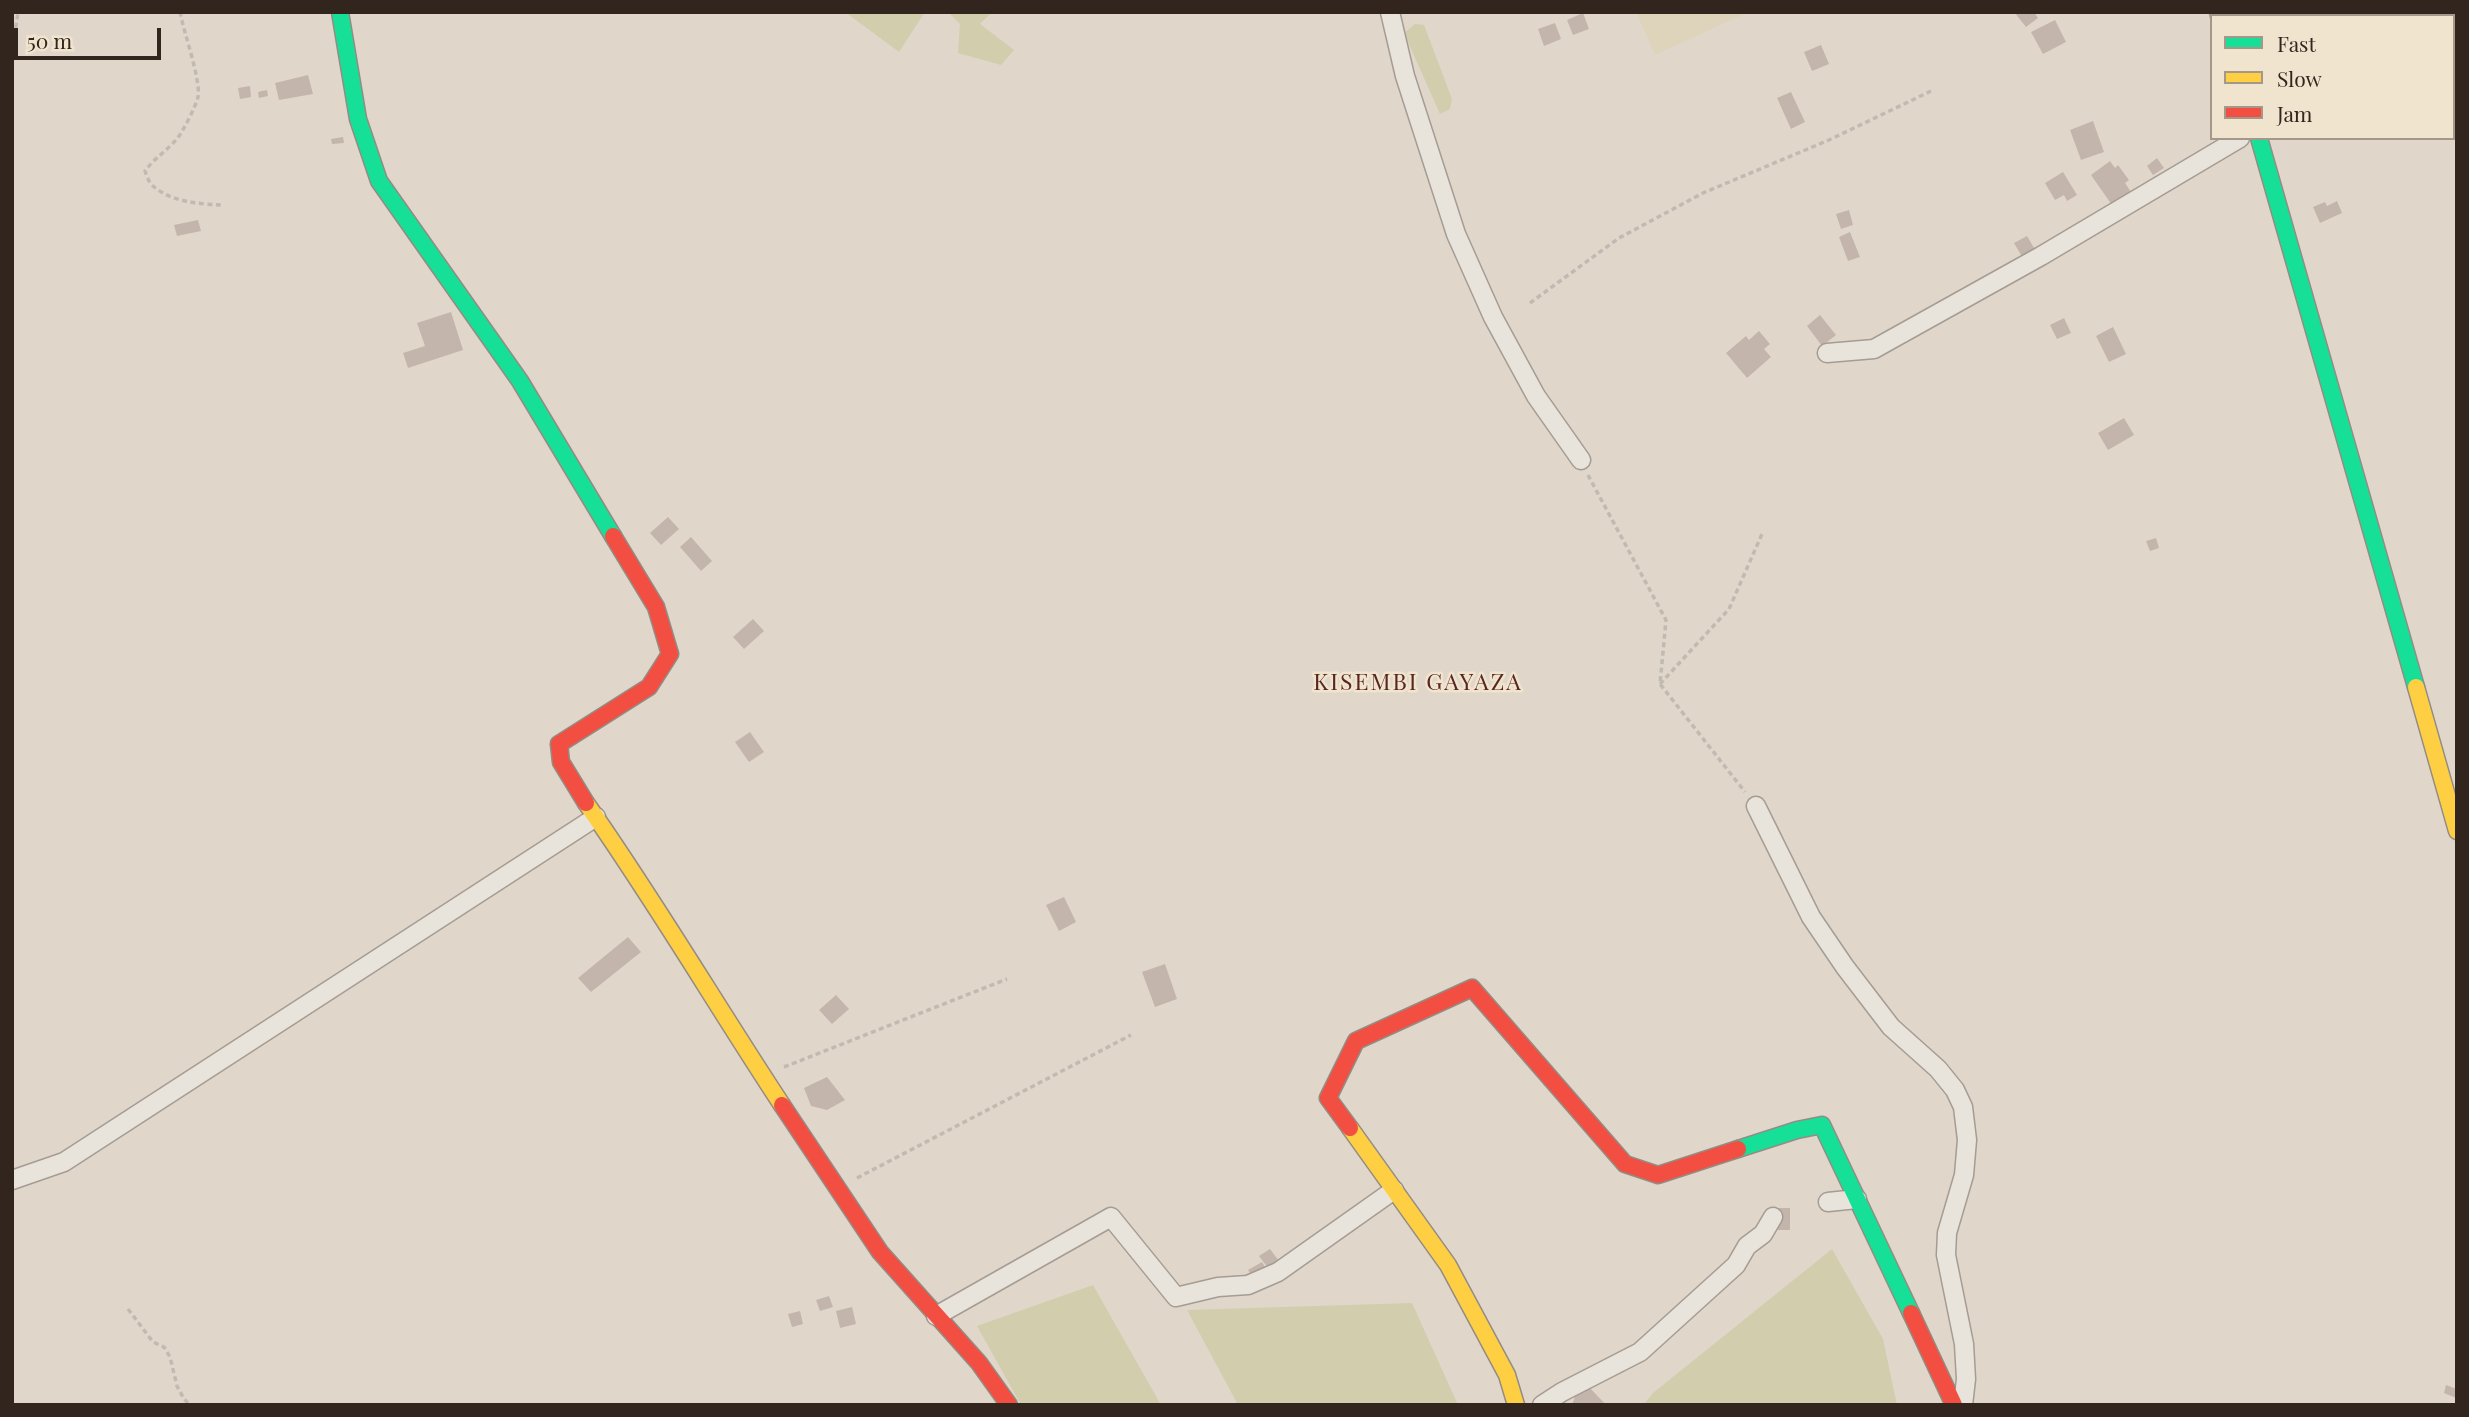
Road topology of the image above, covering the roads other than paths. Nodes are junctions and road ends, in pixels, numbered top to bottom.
1 (340, 12) edge
2 (1390, 12) edge
3 (2237, 140) edge
4 (2260, 140) edge
5 (1827, 352) dead end
6 (1581, 460) road end
7 (1756, 806) road end
8 (596, 817) junction
9 (2457, 831) edge
10 (12, 1180) edge
11 (1394, 1190) junction
12 (1857, 1199) junction
13 (1828, 1202) dead end
14 (1773, 1217) dead end
15 (936, 1316) junction
16 (1009, 1405) edge
17 (1516, 1405) edge
18 (1542, 1405) edge
19 (1954, 1405) edge
20 (1963, 1405) edge

1 - 8 street
2 - 6 street
3 - 5 street
4 - 9 street
7 - 20 street
8 - 10 street
8 - 15 street
11 - 12 street
11 - 15 street
11 - 17 street
12 - 13 street
12 - 19 street
14 - 18 street
15 - 16 street

